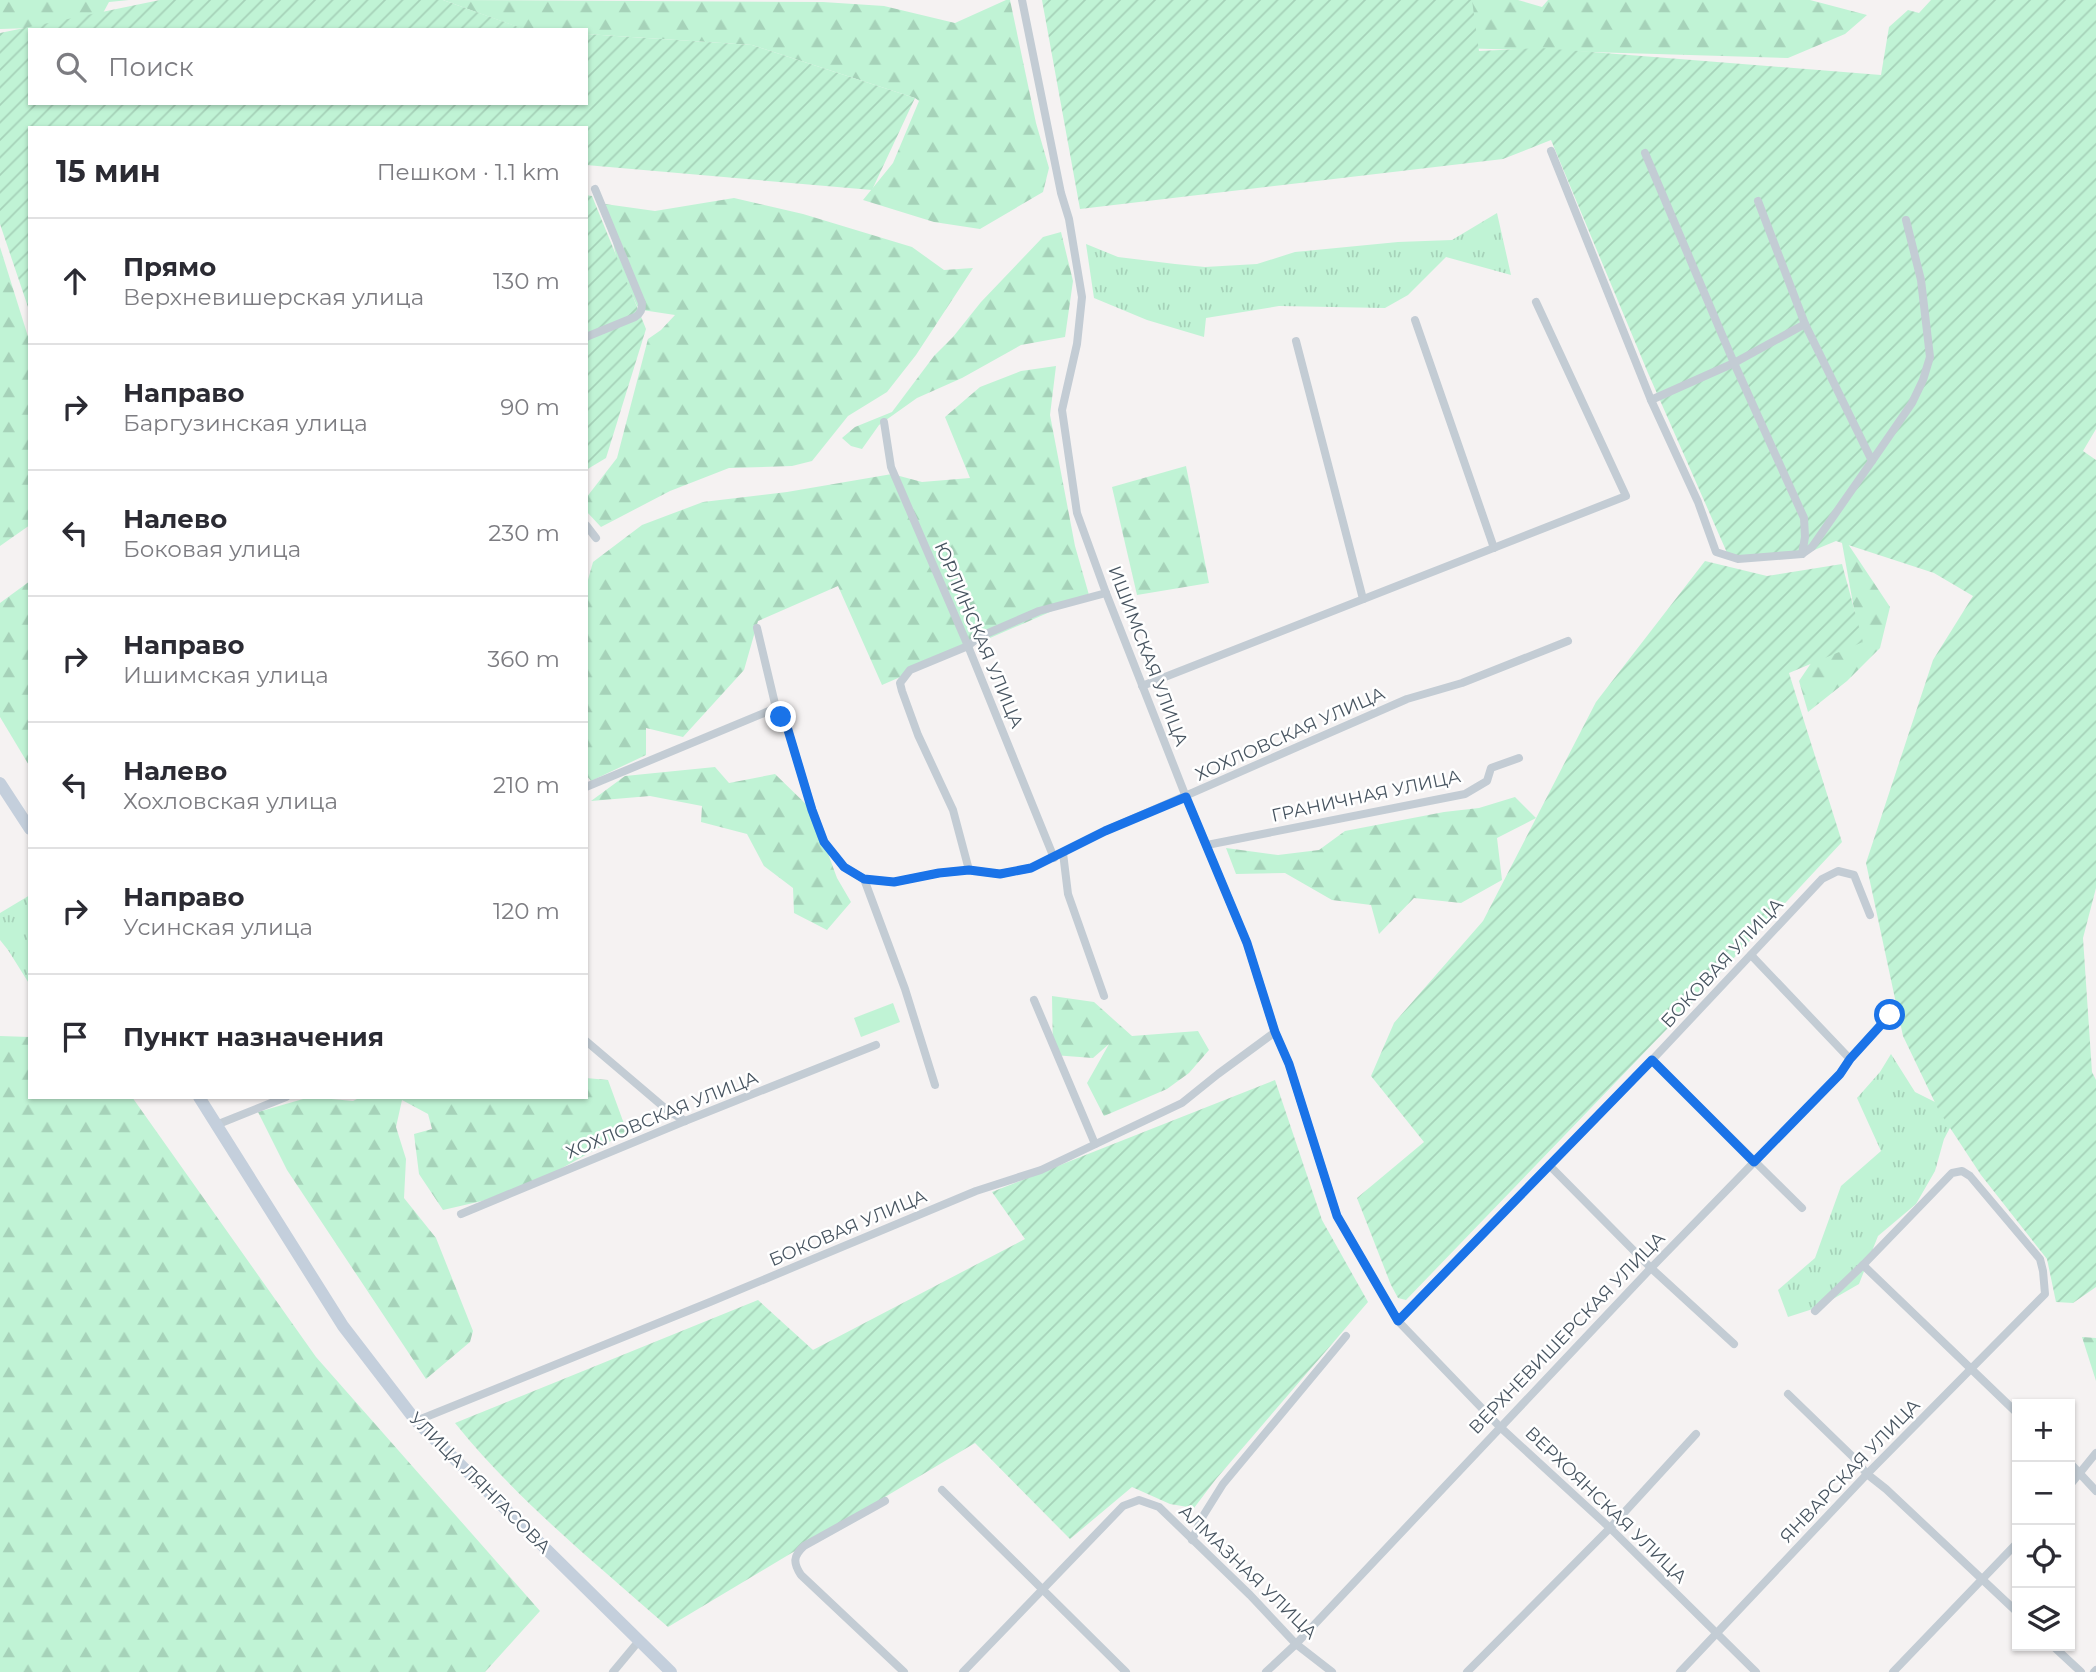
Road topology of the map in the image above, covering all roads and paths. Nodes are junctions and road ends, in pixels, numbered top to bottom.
1 (1022, 0) edge
2 (1551, 151) dead end
3 (1645, 153) dead end
4 (596, 189) dead end
5 (1758, 201) dead end
6 (1906, 220) dead end
7 (1536, 302) dead end
8 (1415, 320) dead end
9 (1805, 324) junction
10 (588, 336) edge
11 (1296, 341) dead end
12 (1734, 363) junction
13 (1651, 400) junction
14 (884, 422) dead end
15 (1872, 461) junction
16 (588, 528) edge
17 (596, 538) dead end
18 (1494, 548) junction
19 (1802, 554) junction
20 (1106, 593) junction
21 (1363, 599) junction
22 (757, 628) dead end
23 (1568, 641) dead end
24 (968, 646) junction
25 (1142, 686) junction
26 (776, 708) junction
27 (1519, 758) dead end
28 (0, 783) edge
29 (588, 786) edge
30 (1186, 797) junction
31 (28, 826) edge
32 (1207, 845) junction
33 (1063, 853) junction
34 (1054, 858) junction
35 (969, 870) junction
36 (864, 879) junction
37 (1870, 915) dead end
38 (1751, 955) junction
39 (1104, 996) dead end
40 (1034, 1000) dead end
41 (1890, 1015) dead end
42 (1275, 1032) junction
43 (588, 1043) edge
44 (876, 1045) dead end
45 (1850, 1059) junction
46 (1652, 1060) junction
47 (935, 1085) dead end
48 (199, 1099) edge
49 (281, 1099) edge
50 (685, 1121) junction
51 (216, 1125) junction
52 (1095, 1144) junction
53 (1754, 1162) junction
54 (1549, 1165) junction
55 (1802, 1208) dead end
56 (461, 1214) dead end
57 (1863, 1265) junction
58 (1651, 1268) junction
59 (1381, 1295) joint
60 (1815, 1311) dead end
61 (1398, 1321) junction
62 (1346, 1336) dead end
63 (1734, 1344) dead end
64 (1972, 1370) junction
65 (1788, 1394) dead end
66 (2012, 1408) edge
67 (416, 1421) junction
68 (1499, 1426) junction
69 (1696, 1434) dead end
70 (2096, 1453) edge
71 (2075, 1468) edge
72 (2080, 1473) junction
73 (1867, 1475) junction
74 (2075, 1479) edge
75 (942, 1490) dead end
76 (2096, 1491) edge
77 (885, 1501) dead end
78 (1609, 1528) junction
79 (1192, 1540) junction
80 (2012, 1548) edge
81 (1982, 1579) junction
82 (1044, 1589) junction
83 (2012, 1607) edge
84 (1716, 1633) junction
85 (639, 1642) junction
86 (1296, 1644) junction
87 (2058, 1651) edge
88 (612, 1672) edge
89 (671, 1672) edge
90 (904, 1672) edge
91 (963, 1672) edge
92 (1126, 1672) edge
93 (1266, 1672) edge
94 (1332, 1672) edge
95 (1467, 1672) edge
96 (1680, 1672) edge
97 (1756, 1672) edge
98 (1893, 1672) edge
99 (2081, 1672) edge

1 - 20 street, ИШИМСКАЯ УЛИЦА
2 - 13 street
3 - 12 street
4 - 10 street
5 - 9 street
6 - 15 street
7 - 18 street
8 - 18 street
9 - 12 street
9 - 15 street
11 - 21 street
12 - 13 street
12 - 19 street
13 - 19 street
14 - 24 street, ЮРЛИНСКАЯ УЛИЦА
15 - 19 street
16 - 17 street
18 - 21 street
20 - 24 street
20 - 25 street, ИШИМСКАЯ УЛИЦА
21 - 25 street
22 - 26 street
23 - 30 street, ХОХЛОВСКАЯ УЛИЦА
24 - 34 street, ЮРЛИНСКАЯ УЛИЦА
24 - 35 street
25 - 30 street, ИШИМСКАЯ УЛИЦА
26 - 29 street
26 - 36 street
27 - 32 street, ГРАНИЧНАЯ УЛИЦА
28 - 31 main road
30 - 32 street, ИШИМСКАЯ УЛИЦА
30 - 33 street, ХОХЛОВСКАЯ УЛИЦА
32 - 42 street, ИШИМСКАЯ УЛИЦА
33 - 34 street, ХОХЛОВСКАЯ УЛИЦА
33 - 39 street
34 - 35 street, ХОХЛОВСКАЯ УЛИЦА
35 - 36 street, ХОХЛОВСКАЯ УЛИЦА
36 - 47 street
37 - 38 street, БОКОВАЯ УЛИЦА
38 - 45 street
38 - 46 street, БОКОВАЯ УЛИЦА
40 - 52 street
41 - 45 street, ВЕРХНЕВИШЕРСКАЯ УЛИЦА
42 - 52 street, БОКОВАЯ УЛИЦА
42 - 59 street, ИШИМСКАЯ УЛИЦА
43 - 50 street
44 - 50 street, ХОХЛОВСКАЯ УЛИЦА
45 - 53 street, ВЕРХНЕВИШЕРСКАЯ УЛИЦА
46 - 53 street
46 - 54 street, БОКОВАЯ УЛИЦА
48 - 51 main road, УЛИЦА ЛЯНГАСОВА
49 - 51 street
50 - 56 street, ХОХЛОВСКАЯ УЛИЦА
51 - 67 main road, УЛИЦА ЛЯНГАСОВА
52 - 67 street, БОКОВАЯ УЛИЦА
53 - 55 street
53 - 58 street, ВЕРХНЕВИШЕРСКАЯ УЛИЦА
54 - 58 street
54 - 61 street, БОКОВАЯ УЛИЦА
57 - 60 street
57 - 64 street
57 - 64 street, ЯНВАРСКАЯ УЛИЦА
58 - 63 street
58 - 68 street, ВЕРХНЕВИШЕРСКАЯ УЛИЦА
59 - 61 street, ВЕРХОЯНСКАЯ УЛИЦА
61 - 68 street, ВЕРХОЯНСКАЯ УЛИЦА
62 - 79 street
64 - 66 street
64 - 73 street, ЯНВАРСКАЯ УЛИЦА
65 - 73 street
67 - 85 main road, УЛИЦА ЛЯНГАСОВА
68 - 78 street, ВЕРХОЯНСКАЯ УЛИЦА
68 - 86 street, ВЕРХНЕВИШЕРСКАЯ УЛИЦА
69 - 78 street
70 - 72 street
71 - 72 street
72 - 74 street
72 - 76 street
73 - 81 street
73 - 84 street, ЯНВАРСКАЯ УЛИЦА
75 - 82 street
77 - 90 street
78 - 84 street, ВЕРХОЯНСКАЯ УЛИЦА
78 - 95 street
79 - 82 street, АЛМАЗНАЯ УЛИЦА
79 - 86 street, АЛМАЗНАЯ УЛИЦА
80 - 81 street
81 - 83 street
81 - 98 street
82 - 91 street
82 - 92 street
84 - 96 street, ЯНВАРСКАЯ УЛИЦА
84 - 97 street, ВЕРХОЯНСКАЯ УЛИЦА
85 - 88 street
85 - 89 main road, УЛИЦА ЛЯНГАСОВА
86 - 93 street, ВЕРХНЕВИШЕРСКАЯ УЛИЦА
86 - 94 street, АЛМАЗНАЯ УЛИЦА
87 - 99 street

